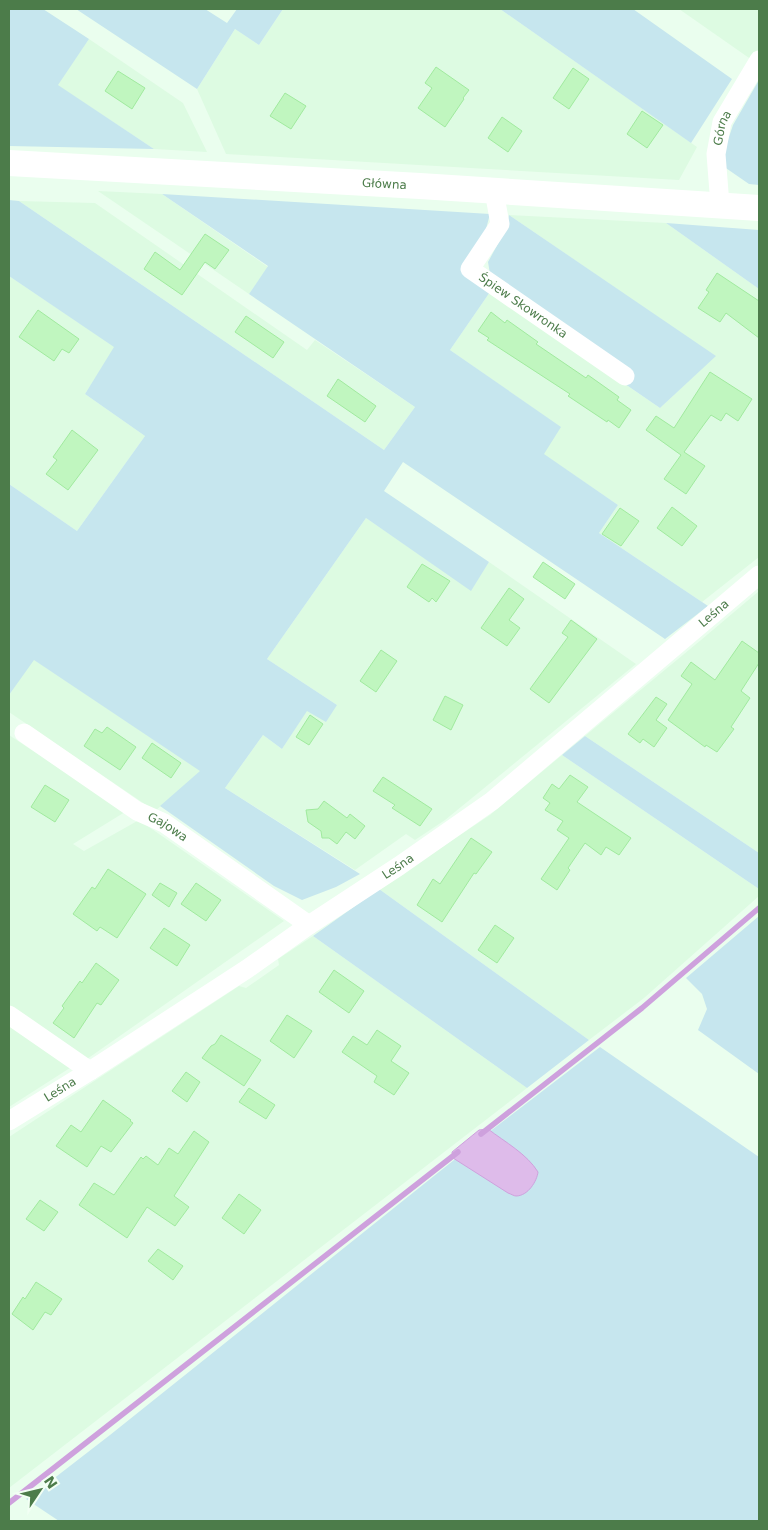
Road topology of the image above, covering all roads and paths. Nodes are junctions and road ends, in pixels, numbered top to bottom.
1 (759, 60) edge
2 (9, 163) edge
3 (494, 191) junction
4 (720, 205) junction
5 (759, 208) edge
6 (625, 376) dead end
7 (759, 575) edge
8 (24, 733) dead end
9 (309, 925) junction
10 (9, 1015) edge
11 (90, 1071) junction
12 (9, 1121) edge

1 - 4 street, Górna
2 - 3 main road, Główna
3 - 4 main road, Główna
3 - 6 street, Śpiew Skowronka
4 - 5 main road, Główna
7 - 9 street, Leśna
8 - 9 street, Gajowa
9 - 11 street, Leśna
10 - 11 street
11 - 12 street, Leśna

